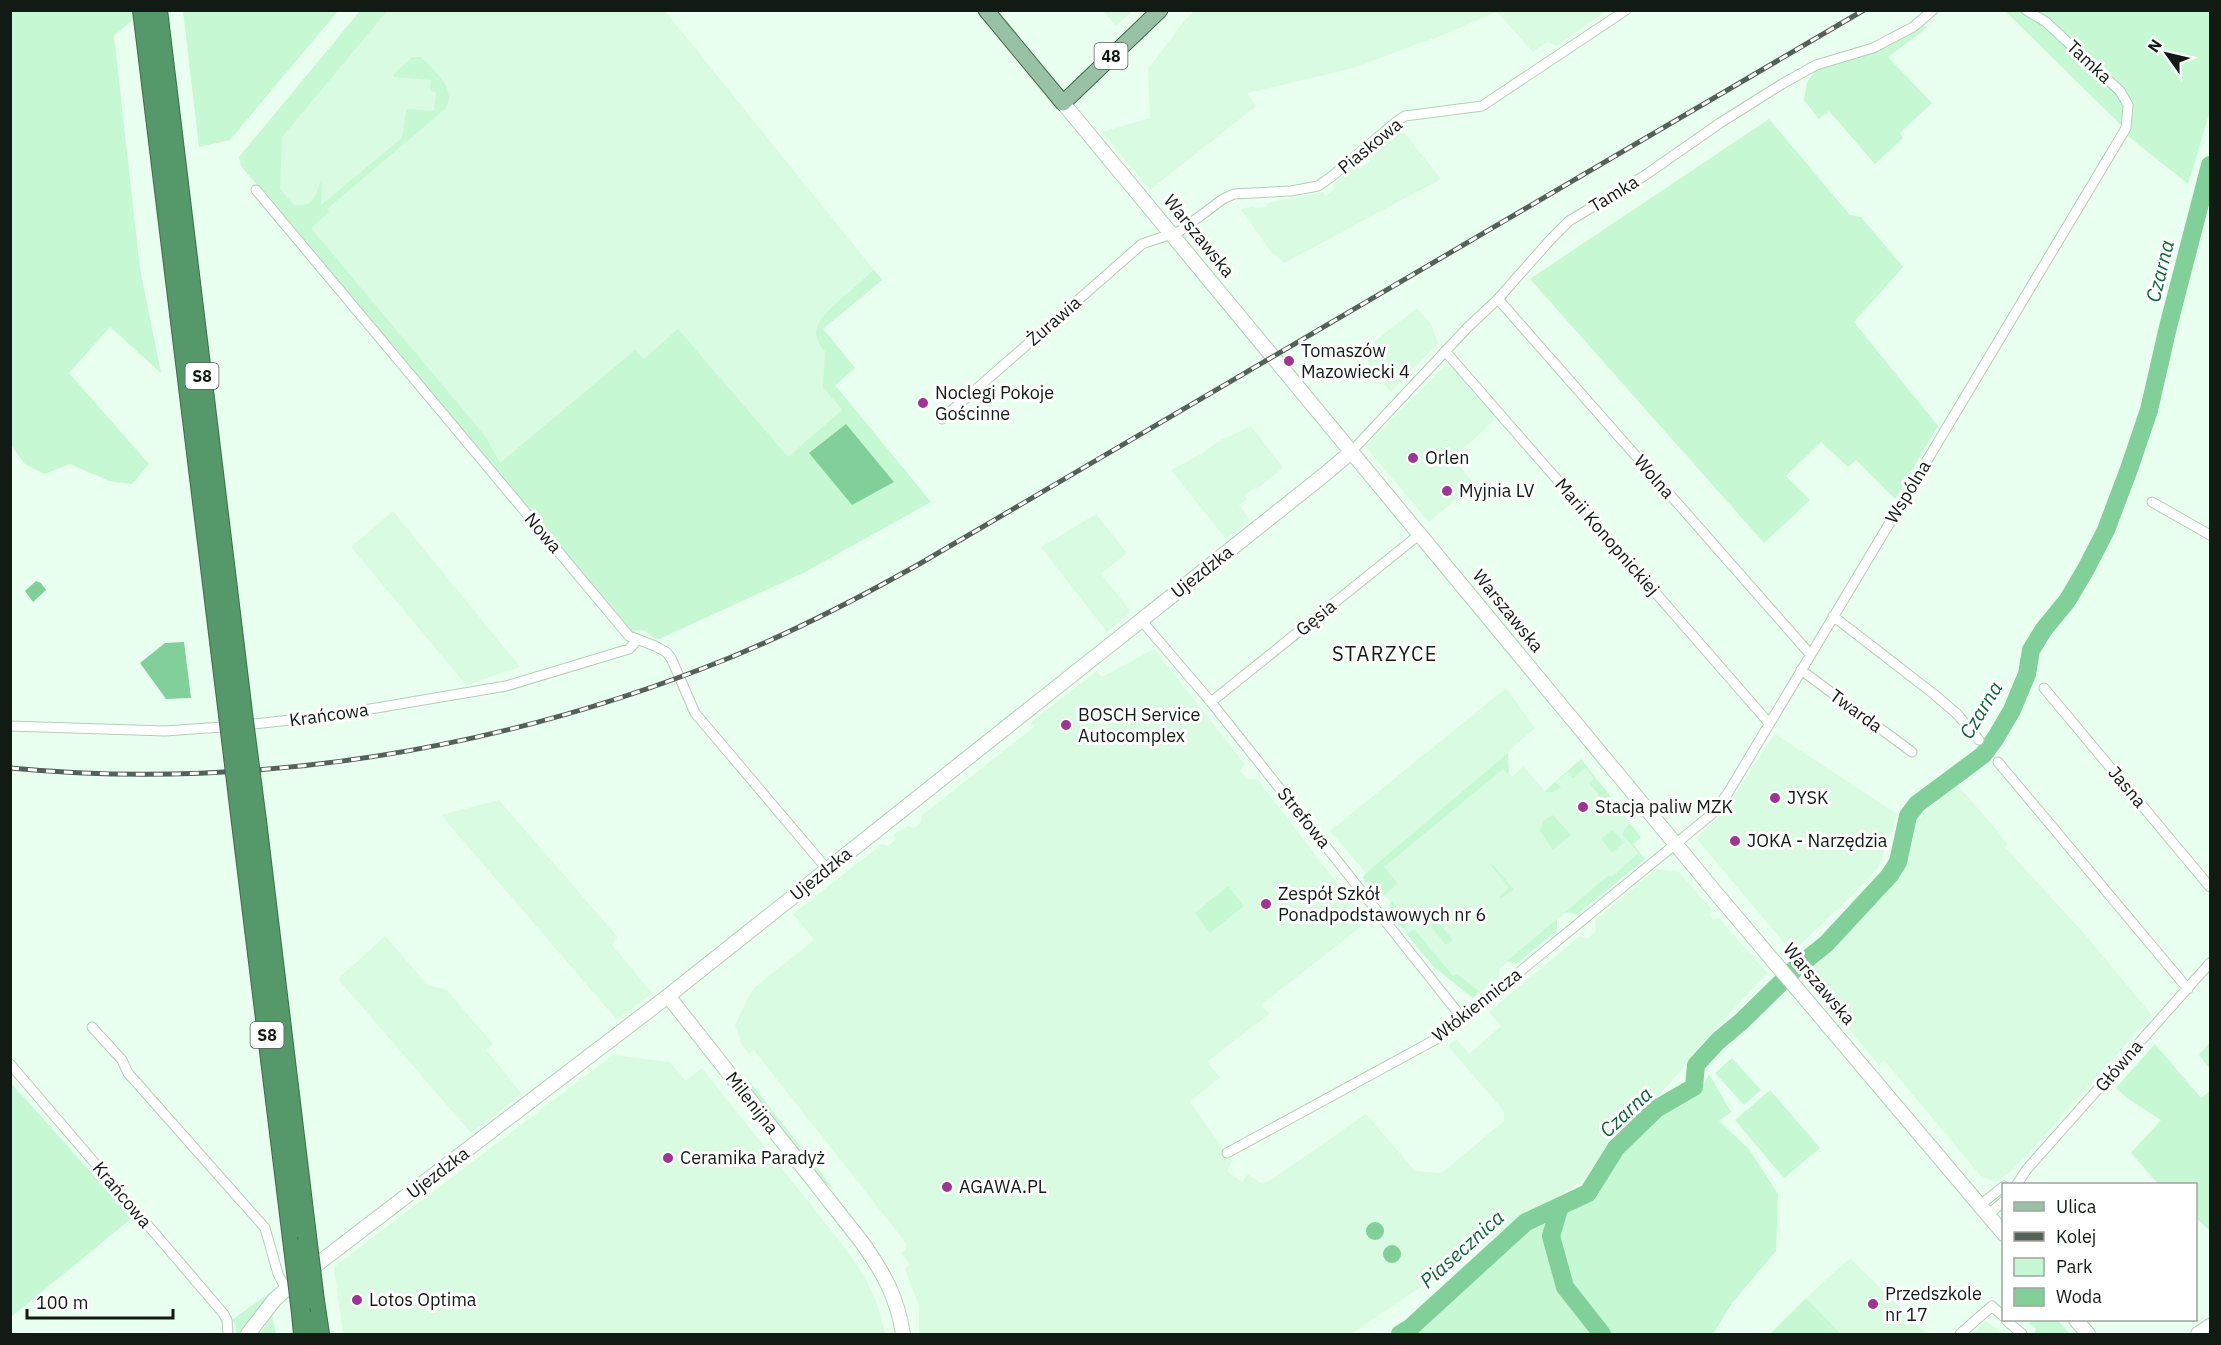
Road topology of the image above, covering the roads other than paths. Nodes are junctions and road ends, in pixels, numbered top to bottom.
1 (142, 10) edge
2 (158, 10) edge
3 (986, 10) edge
4 (1160, 10) edge
5 (1626, 10) edge
6 (1933, 10) edge
7 (2026, 10) edge
8 (1063, 103) junction
9 (2126, 128) joint
10 (256, 190) dead end
11 (1172, 234) junction
12 (1498, 299) junction
13 (1445, 351) junction
14 (942, 419) dead end
15 (1350, 452) junction
16 (2152, 502) dead end
17 (1420, 534) junction
18 (2211, 535) edge
19 (1833, 616) junction
20 (1142, 620) junction
21 (637, 640) junction
22 (1810, 654) junction
23 (1801, 670) junction
24 (2044, 688) dead end
25 (1211, 702) junction
26 (235, 714) junction
27 (1769, 723) junction
28 (10, 726) edge
29 (1979, 740) dead end
30 (1912, 752) dead end
31 (1998, 762) dead end
32 (1675, 844) junction
33 (827, 869) junction
34 (2211, 887) edge
35 (2211, 963) edge
36 (2188, 989) junction
37 (668, 996) junction
38 (1463, 1019) junction
39 (92, 1027) dead end
40 (10, 1064) edge
41 (1227, 1153) dead end
42 (2027, 1169) junction
43 (2009, 1183) edge
44 (2018, 1183) edge
45 (2002, 1189) edge
46 (2002, 1202) edge
47 (1984, 1210) junction
48 (2002, 1232) edge
49 (300, 1241) junction
50 (286, 1289) junction
51 (2002, 1315) edge
52 (2008, 1321) edge
53 (2077, 1321) edge
54 (2211, 1327) edge
55 (228, 1331) edge
56 (2088, 1333) edge
57 (248, 1335) edge
58 (303, 1335) edge
59 (320, 1335) edge
60 (903, 1335) edge
61 (1960, 1335) edge
62 (2022, 1335) edge
63 (2198, 1335) edge
64 (2205, 1335) edge

1 - 26 highway, S8
2 - 26 highway, S8
3 - 8 main road, Warszawska
4 - 8 main road, 48
5 - 11 street, Piaskowa
6 - 12 street, Tamka
7 - 9 street, Tamka
8 - 11 main road, Warszawska
9 - 19 street, Wspólna
10 - 21 street, Nowa
11 - 14 street, Żurawia
11 - 15 main road, Warszawska
12 - 13 street, Tamka
12 - 22 street, Wolna
13 - 15 street, Tamka
13 - 27 street, Marii Konopnickiej
15 - 17 main road, Warszawska
15 - 20 main road, Ujezdzka
16 - 18 street
17 - 25 street, Gęsia
17 - 32 main road, Warszawska
19 - 22 street, Wspólna
19 - 29 street
20 - 25 street, Strefowa
20 - 33 main road, Ujezdzka
21 - 28 street, Krańcowa
21 - 33 street, Nowa
22 - 23 street, Wspólna
23 - 27 street, Wspólna
23 - 30 street, Twarda
24 - 34 street, Jasna
25 - 38 street, Strefowa
26 - 49 highway, S8, bridge
27 - 32 street, Wspólna
31 - 36 street
32 - 38 street, Włókiennicza
32 - 47 main road, Warszawska
33 - 37 main road, Ujezdzka
35 - 36 street, Główna
36 - 42 street, Główna
37 - 50 main road, Ujezdzka
37 - 60 main road, Milenijna
38 - 41 street, Włókiennicza
39 - 50 street
40 - 55 street, Krańcowa
42 - 43 street, Główna
42 - 44 street, Główna
45 - 47 street, Główna
46 - 47 street
47 - 48 main road, Warszawska
49 - 58 highway, S8, bridge
49 - 59 highway, S8, bridge
50 - 57 main road, Ujezdzka
51 - 61 street
52 - 62 street
53 - 56 main road
54 - 63 main road
54 - 64 main road

